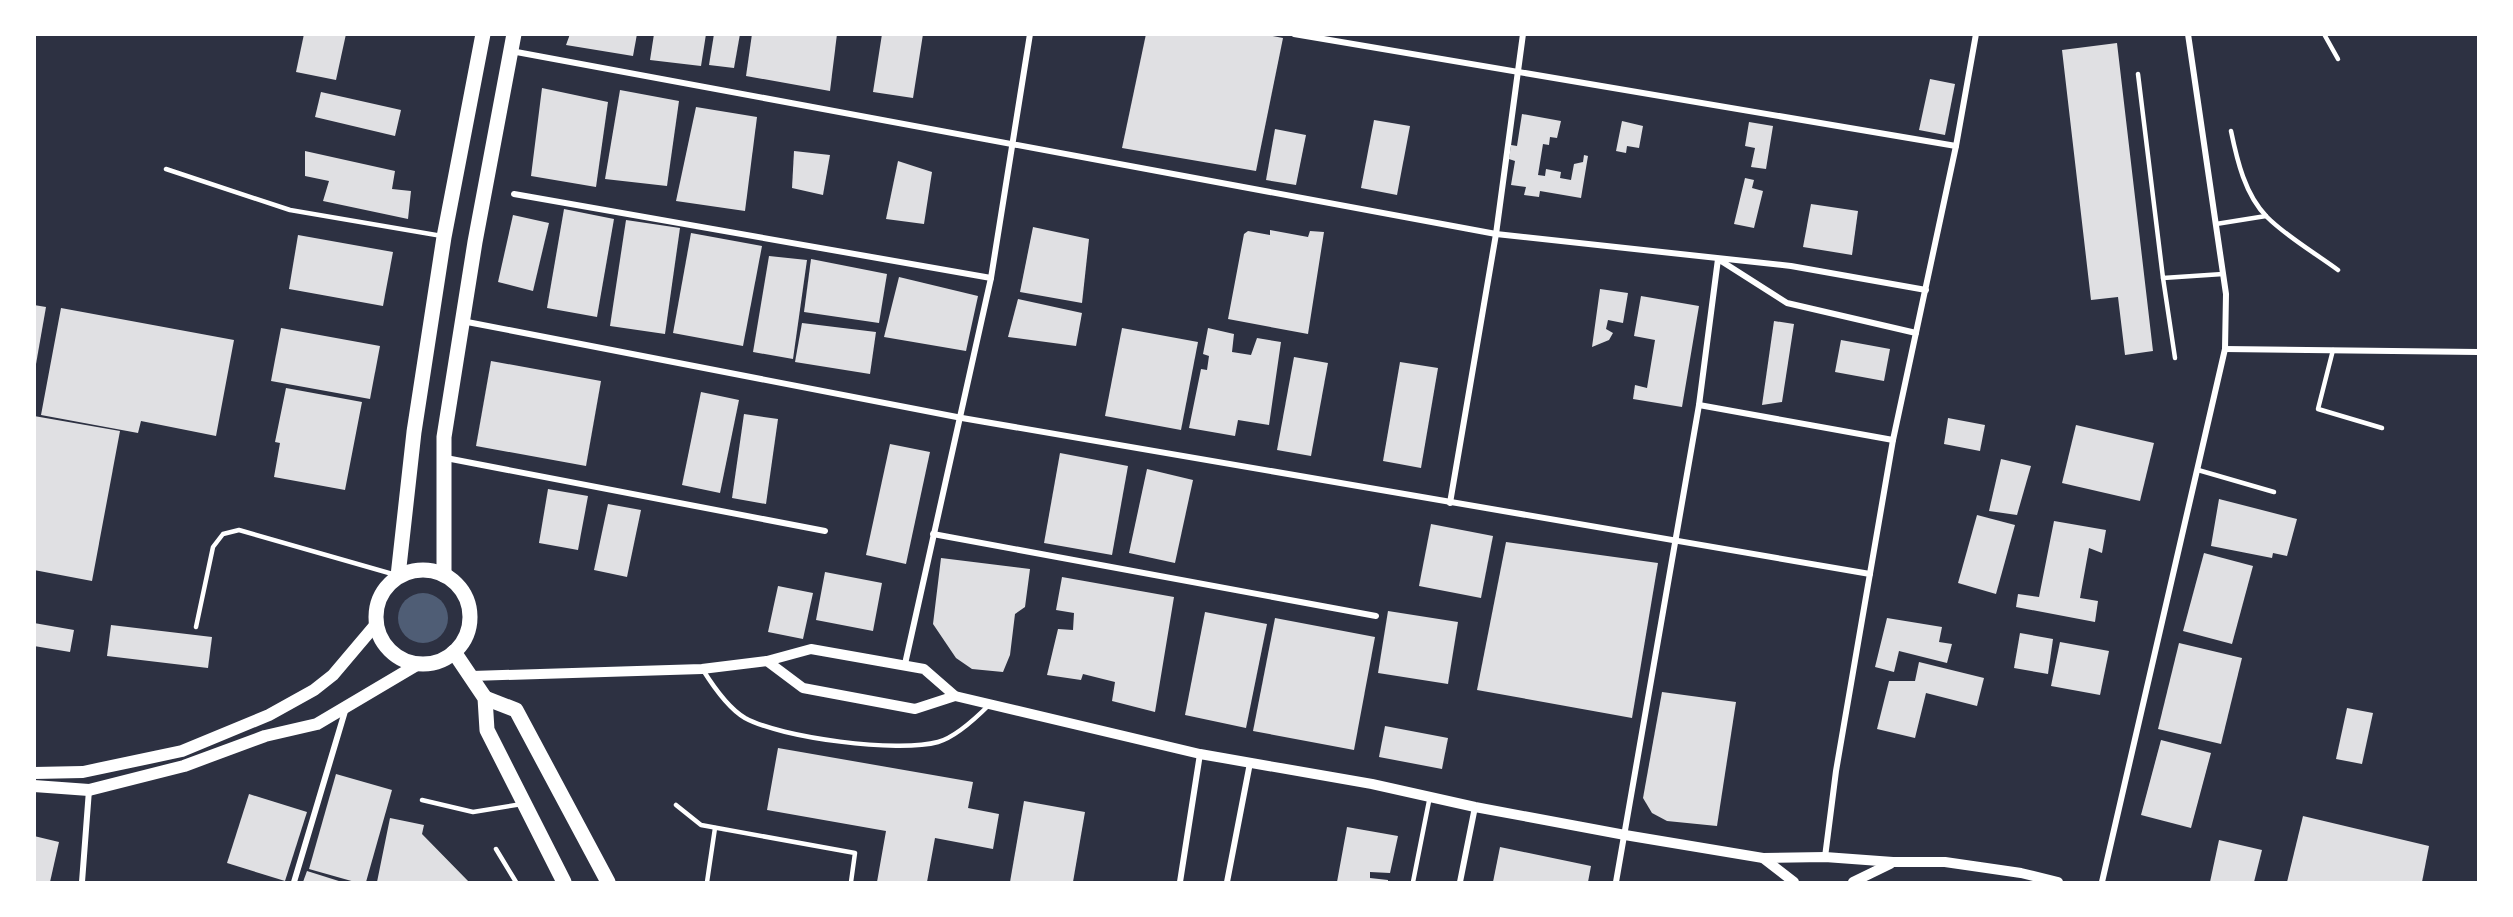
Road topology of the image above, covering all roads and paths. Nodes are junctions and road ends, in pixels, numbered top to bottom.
1 (483, 34) edge
2 (514, 34) edge
3 (1030, 34) edge
4 (1294, 34) edge
5 (1523, 34) edge
6 (1976, 34) edge
7 (2188, 34) edge
8 (2324, 34) edge
9 (511, 51) junction
10 (2338, 59) dead end
11 (1516, 74) junction
12 (2138, 74) dead end
13 (2231, 131) dead end
14 (1012, 144) junction
15 (1956, 146) junction
16 (166, 169) dead end
17 (514, 194) dead end
18 (2266, 216) junction
19 (2216, 224) junction
20 (1496, 234) junction
21 (444, 237) junction
22 (1718, 259) junction
23 (2338, 270) dead end
24 (2223, 274) junction
25 (991, 278) junction
26 (2163, 278) junction
27 (1926, 290) junction
28 (462, 321) junction
29 (1916, 333) junction
30 (2225, 349) junction
31 (2333, 350) junction
32 (2478, 352) edge
33 (2175, 358) dead end
34 (1699, 405) junction
35 (962, 418) junction
36 (2382, 428) dead end
37 (1893, 440) junction
38 (444, 458) junction
39 (2198, 470) junction
40 (2274, 492) dead end
41 (1450, 503) junction
42 (825, 531) dead end
43 (933, 534) junction
44 (1674, 540) junction
45 (1870, 573) junction
46 (444, 575) junction
47 (398, 576) junction
48 (1376, 616) dead end
49 (377, 623) junction
50 (196, 627) dead end
51 (454, 652) junction
52 (767, 661) junction
53 (420, 663) junction
54 (905, 664) junction
55 (702, 669) junction
56 (472, 676) junction
57 (956, 696) junction
58 (485, 698) junction
59 (991, 703) junction
60 (346, 708) junction
61 (1200, 754) junction
62 (1250, 763) junction
63 (34, 773) edge
64 (34, 786) edge
65 (89, 790) junction
66 (1430, 796) junction
67 (422, 800) dead end
68 (521, 804) junction
69 (676, 806) dead end
70 (1475, 807) junction
71 (715, 828) junction
72 (1625, 835) junction
73 (496, 849) dead end
74 (1826, 857) junction
75 (1763, 858) junction
76 (1893, 862) junction
77 (82, 882) edge
78 (294, 882) edge
79 (516, 882) edge
80 (564, 882) edge
81 (608, 882) edge
82 (707, 882) edge
83 (851, 882) edge
84 (1180, 882) edge
85 (1227, 882) edge
86 (1413, 882) edge
87 (1460, 882) edge
88 (1616, 882) edge
89 (1794, 882) edge
90 (1853, 882) edge
91 (2058, 882) edge
92 (2102, 882) edge

1 - 21 main road
2 - 9 main road
3 - 14 street
4 - 11 street
5 - 11 street
6 - 15 street
7 - 19 street
8 - 10 lane
9 - 14 street
9 - 28 main road
11 - 15 street
11 - 20 street
12 - 26 lane
13 - 18 lane
14 - 20 street
14 - 25 street
15 - 27 street
16 - 21 lane
17 - 25 street
18 - 19 lane
18 - 23 lane
19 - 24 street
20 - 22 street
20 - 41 street
21 - 47 main road
22 - 27 street
22 - 29 street
22 - 34 street
24 - 26 lane
24 - 30 street
25 - 35 street
26 - 33 lane
27 - 29 street
28 - 35 street
28 - 38 main road
29 - 37 street
30 - 31 street
30 - 39 street
31 - 32 street
31 - 36 lane
34 - 37 street
34 - 44 street
35 - 41 street
35 - 43 street
37 - 45 street
38 - 42 street
38 - 46 main road
39 - 40 lane
39 - 92 street
41 - 44 street
43 - 48 street
43 - 54 street
44 - 45 street
44 - 72 street
45 - 74 street
46 - 47 main road
46 - 51 main road
47 - 49 main road
47 - 50 lane
49 - 53 main road
49 - 63 main road
51 - 53 main road
51 - 56 main road
52 - 54 street
52 - 55 street
52 - 57 street
53 - 60 main road
54 - 57 street
55 - 56 street
55 - 59 lane
56 - 58 main road
57 - 59 street
58 - 68 main road
58 - 81 main road
59 - 61 street
60 - 65 main road
60 - 78 street
61 - 62 street
61 - 84 street
62 - 66 street
62 - 85 street
64 - 65 main road
65 - 77 street
66 - 70 street
66 - 86 lane
67 - 68 lane
68 - 80 main road
69 - 71 lane
70 - 72 street
70 - 87 street
71 - 82 lane
71 - 83 lane
72 - 75 street
72 - 88 street
73 - 79 lane
74 - 75 street
74 - 76 street
75 - 89 street
76 - 90 street
76 - 91 street

